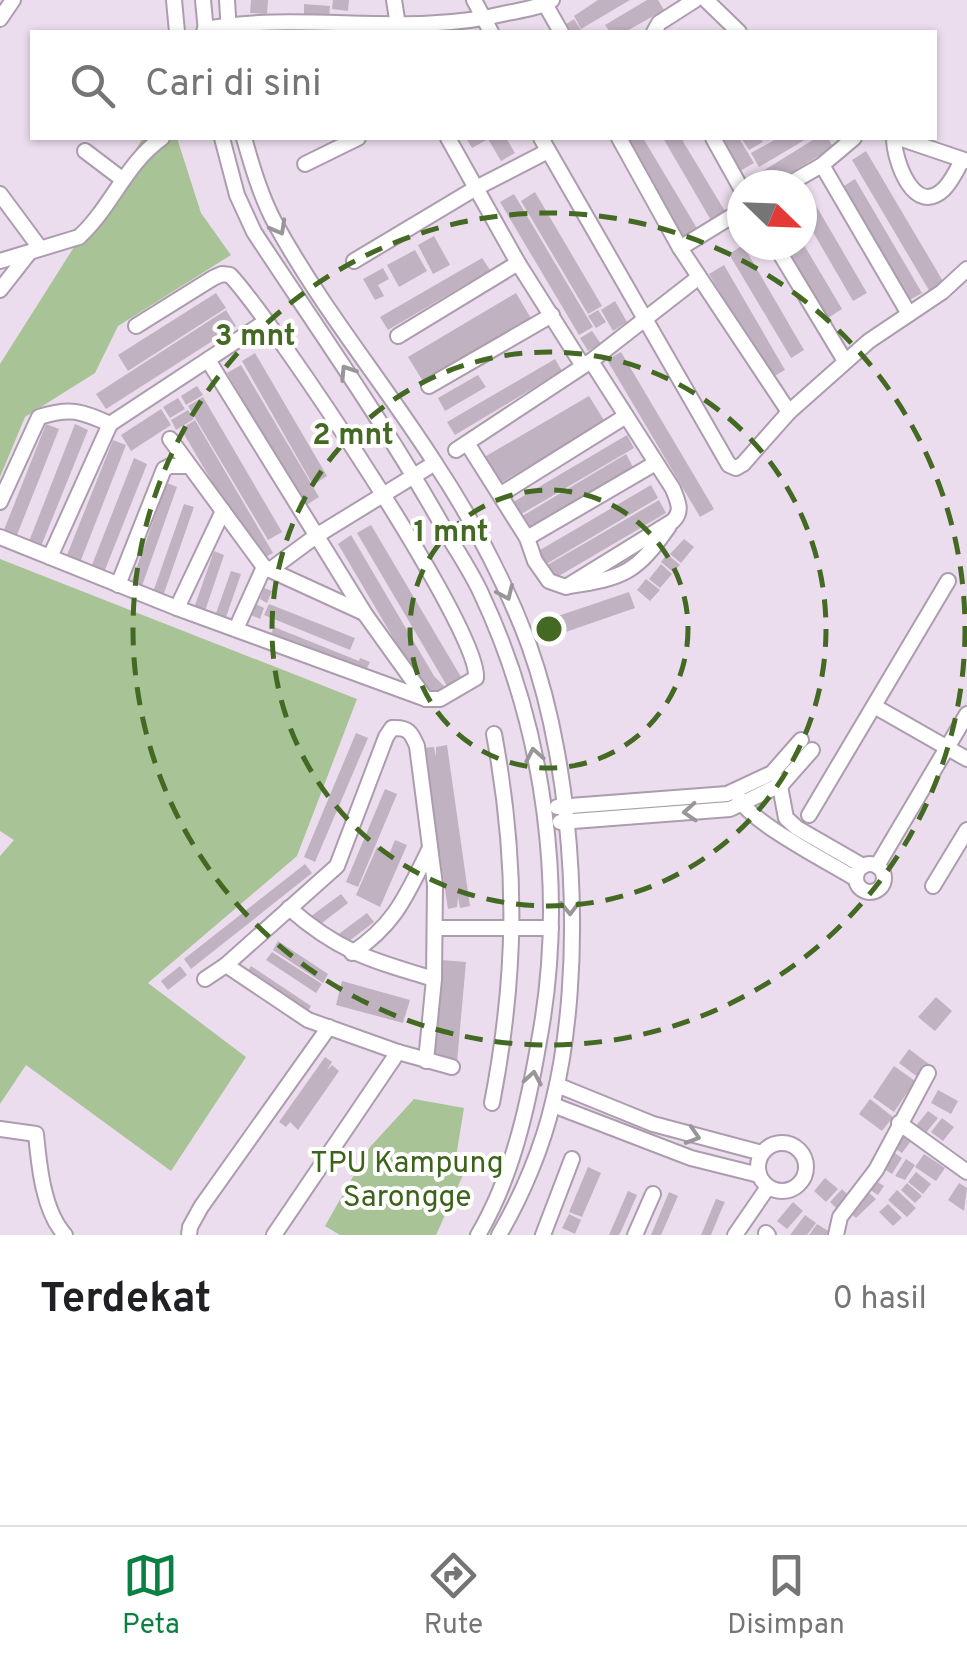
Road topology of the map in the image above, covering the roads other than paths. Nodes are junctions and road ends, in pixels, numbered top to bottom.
1 (13, 0) edge
2 (174, 0) edge
3 (203, 0) edge
4 (226, 0) edge
5 (394, 0) edge
6 (474, 0) edge
7 (695, 0) edge
8 (706, 0) edge
9 (549, 2) edge
10 (0, 19) edge
11 (488, 26) edge
12 (228, 29) edge
13 (398, 29) edge
14 (177, 30) edge
15 (205, 30) edge
16 (560, 30) edge
17 (655, 30) edge
18 (737, 30) edge
19 (160, 140) edge
20 (223, 140) edge
21 (245, 140) edge
22 (354, 140) edge
23 (449, 140) edge
24 (620, 140) edge
25 (714, 140) edge
26 (852, 140) edge
27 (897, 140) edge
28 (903, 140) edge
29 (545, 144) edge
30 (84, 151) dead end
31 (964, 161) edge
32 (304, 164) dead end
33 (822, 165) junction
34 (731, 170) edge
35 (813, 170) edge
36 (122, 179) junction
37 (476, 188) junction
38 (0, 194) edge
39 (727, 219) edge
40 (680, 248) junction
41 (35, 250) junction
42 (784, 260) edge
43 (0, 261) edge
44 (354, 262) dead end
45 (518, 263) junction
46 (967, 268) edge
47 (699, 277) junction
48 (0, 290) edge
49 (908, 314) junction
50 (552, 315) junction
51 (646, 321) junction
52 (265, 322) junction
53 (136, 326) dead end
54 (398, 336) dead end
55 (208, 360) junction
56 (845, 361) junction
57 (587, 363) junction
58 (429, 386) dead end
59 (789, 412) junction
60 (626, 416) junction
61 (110, 424) junction
62 (170, 439) dead end
63 (435, 463) junction
64 (654, 464) junction
65 (189, 466) junction
66 (414, 474) junction
67 (384, 493) junction
68 (500, 494) junction
69 (0, 502) edge
70 (223, 511) junction
71 (672, 521) junction
72 (316, 536) junction
73 (0, 537) edge
74 (527, 538) junction
75 (50, 557) junction
76 (267, 568) junction
77 (948, 581) dead end
78 (118, 585) junction
79 (566, 587) junction
80 (177, 608) junction
81 (364, 614) junction
82 (236, 629) junction
83 (426, 699) junction
84 (874, 706) junction
85 (967, 714) edge
86 (494, 734) dead end
87 (807, 745) dead end
88 (947, 748) junction
89 (967, 759) edge
90 (777, 779) junction
91 (739, 798) junction
92 (565, 814) junction
93 (809, 815) dead end
94 (544, 816) junction
95 (967, 830) edge
96 (430, 846) junction
97 (866, 870) junction
98 (934, 886) dead end
99 (289, 908) junction
100 (436, 928) junction
101 (514, 928) junction
102 (551, 928) junction
103 (352, 953) junction
104 (226, 965) junction
105 (205, 979) dead end
106 (434, 979) junction
107 (329, 1027) junction
108 (398, 1052) junction
109 (426, 1061) junction
110 (452, 1067) dead end
111 (928, 1073) dead end
112 (557, 1085) junction
113 (492, 1103) dead end
114 (553, 1106) junction
115 (899, 1123) junction
116 (654, 1124) junction
117 (0, 1129) edge
118 (516, 1139) junction
119 (646, 1142) junction
120 (539, 1146) junction
121 (762, 1153) junction
122 (572, 1158) dead end
123 (967, 1172) edge
124 (763, 1181) junction
125 (653, 1194) dead end
126 (66, 1235) edge
127 (189, 1235) edge
128 (274, 1235) edge
129 (478, 1235) edge
130 (499, 1235) edge
131 (543, 1235) edge
132 (634, 1235) edge
133 (735, 1235) edge
134 (836, 1235) edge

1 - 10 street
2 - 14 street
3 - 15 street
4 - 12 street
5 - 13 street
6 - 11 street
7 - 17 street
8 - 18 street
9 - 11 street
9 - 16 street
11 - 13 street
12 - 13 street
19 - 36 street
66 -> 20 street
21 -> 63 street
22 - 32 street
23 - 37 street
24 - 40 street
25 - 34 street
26 - 33 street
27 - 31 street
28 - 31 street
29 - 37 street
29 - 51 street
30 - 36 street
33 - 35 street
33 - 49 street
36 - 41 street
37 - 44 street
37 - 45 street
38 - 41 street
39 - 40 street
40 - 47 street
41 - 43 street
41 - 48 street
42 - 56 street
45 - 50 street
45 - 54 street
46 - 49 street
47 - 51 street
47 - 59 street
49 - 56 street
50 - 57 street
50 - 58 street
51 - 57 street
51 - 59 street
52 - 53 street
52 - 55 street
52 - 67 street
55 - 61 street
55 - 72 street
56 - 59 street
57 - 60 street
57 - 68 street
60 - 64 street
60 - 68 street
61 - 69 street
61 - 75 street
62 - 65 street
63 - 66 street
63 -> 92 street
64 - 71 street
64 - 74 street
65 - 70 street
65 - 78 street
66 - 67 street
94 -> 66 street
67 - 72 street
67 - 83 street
68 - 74 street
70 - 76 street
70 - 80 street
71 - 79 street
71 - 79 street
72 - 76 street
72 - 81 street
73 - 75 street
74 - 79 street
75 - 78 street
76 - 81 street
76 - 82 street
77 - 84 street
78 - 80 street
80 - 82 street
81 - 83 street
82 - 83 street
84 - 88 street
84 - 93 street
85 - 88 street
86 - 101 street
87 - 90 street
88 - 89 street
88 - 97 street
90 - 91 street
90 - 97 street
91 - 92 street
91 - 97 street
92 - 94 street
92 -> 112 street
94 - 102 street
95 - 98 street
96 - 99 street
96 - 100 street
96 - 103 street
99 - 103 street
99 - 104 street
100 - 101 street
100 - 106 street
101 - 102 street
101 - 113 street
118 -> 102 street
103 - 106 street
104 - 105 street
104 - 107 street
106 - 109 street
107 - 108 street
107 - 127 street
108 - 109 street
108 - 128 street
109 - 110 street
111 - 115 street
112 - 114 street
112 - 116 street
114 - 119 street
114 - 120 street
115 - 123 street
115 - 134 street
116 - 119 street
116 -> 121 street
117 - 126 street
118 - 120 street
118 - 129 street
119 - 124 street
120 - 130 street
121 - 124 street
121 - 124 street
122 - 131 street
124 - 133 street
125 - 132 street

